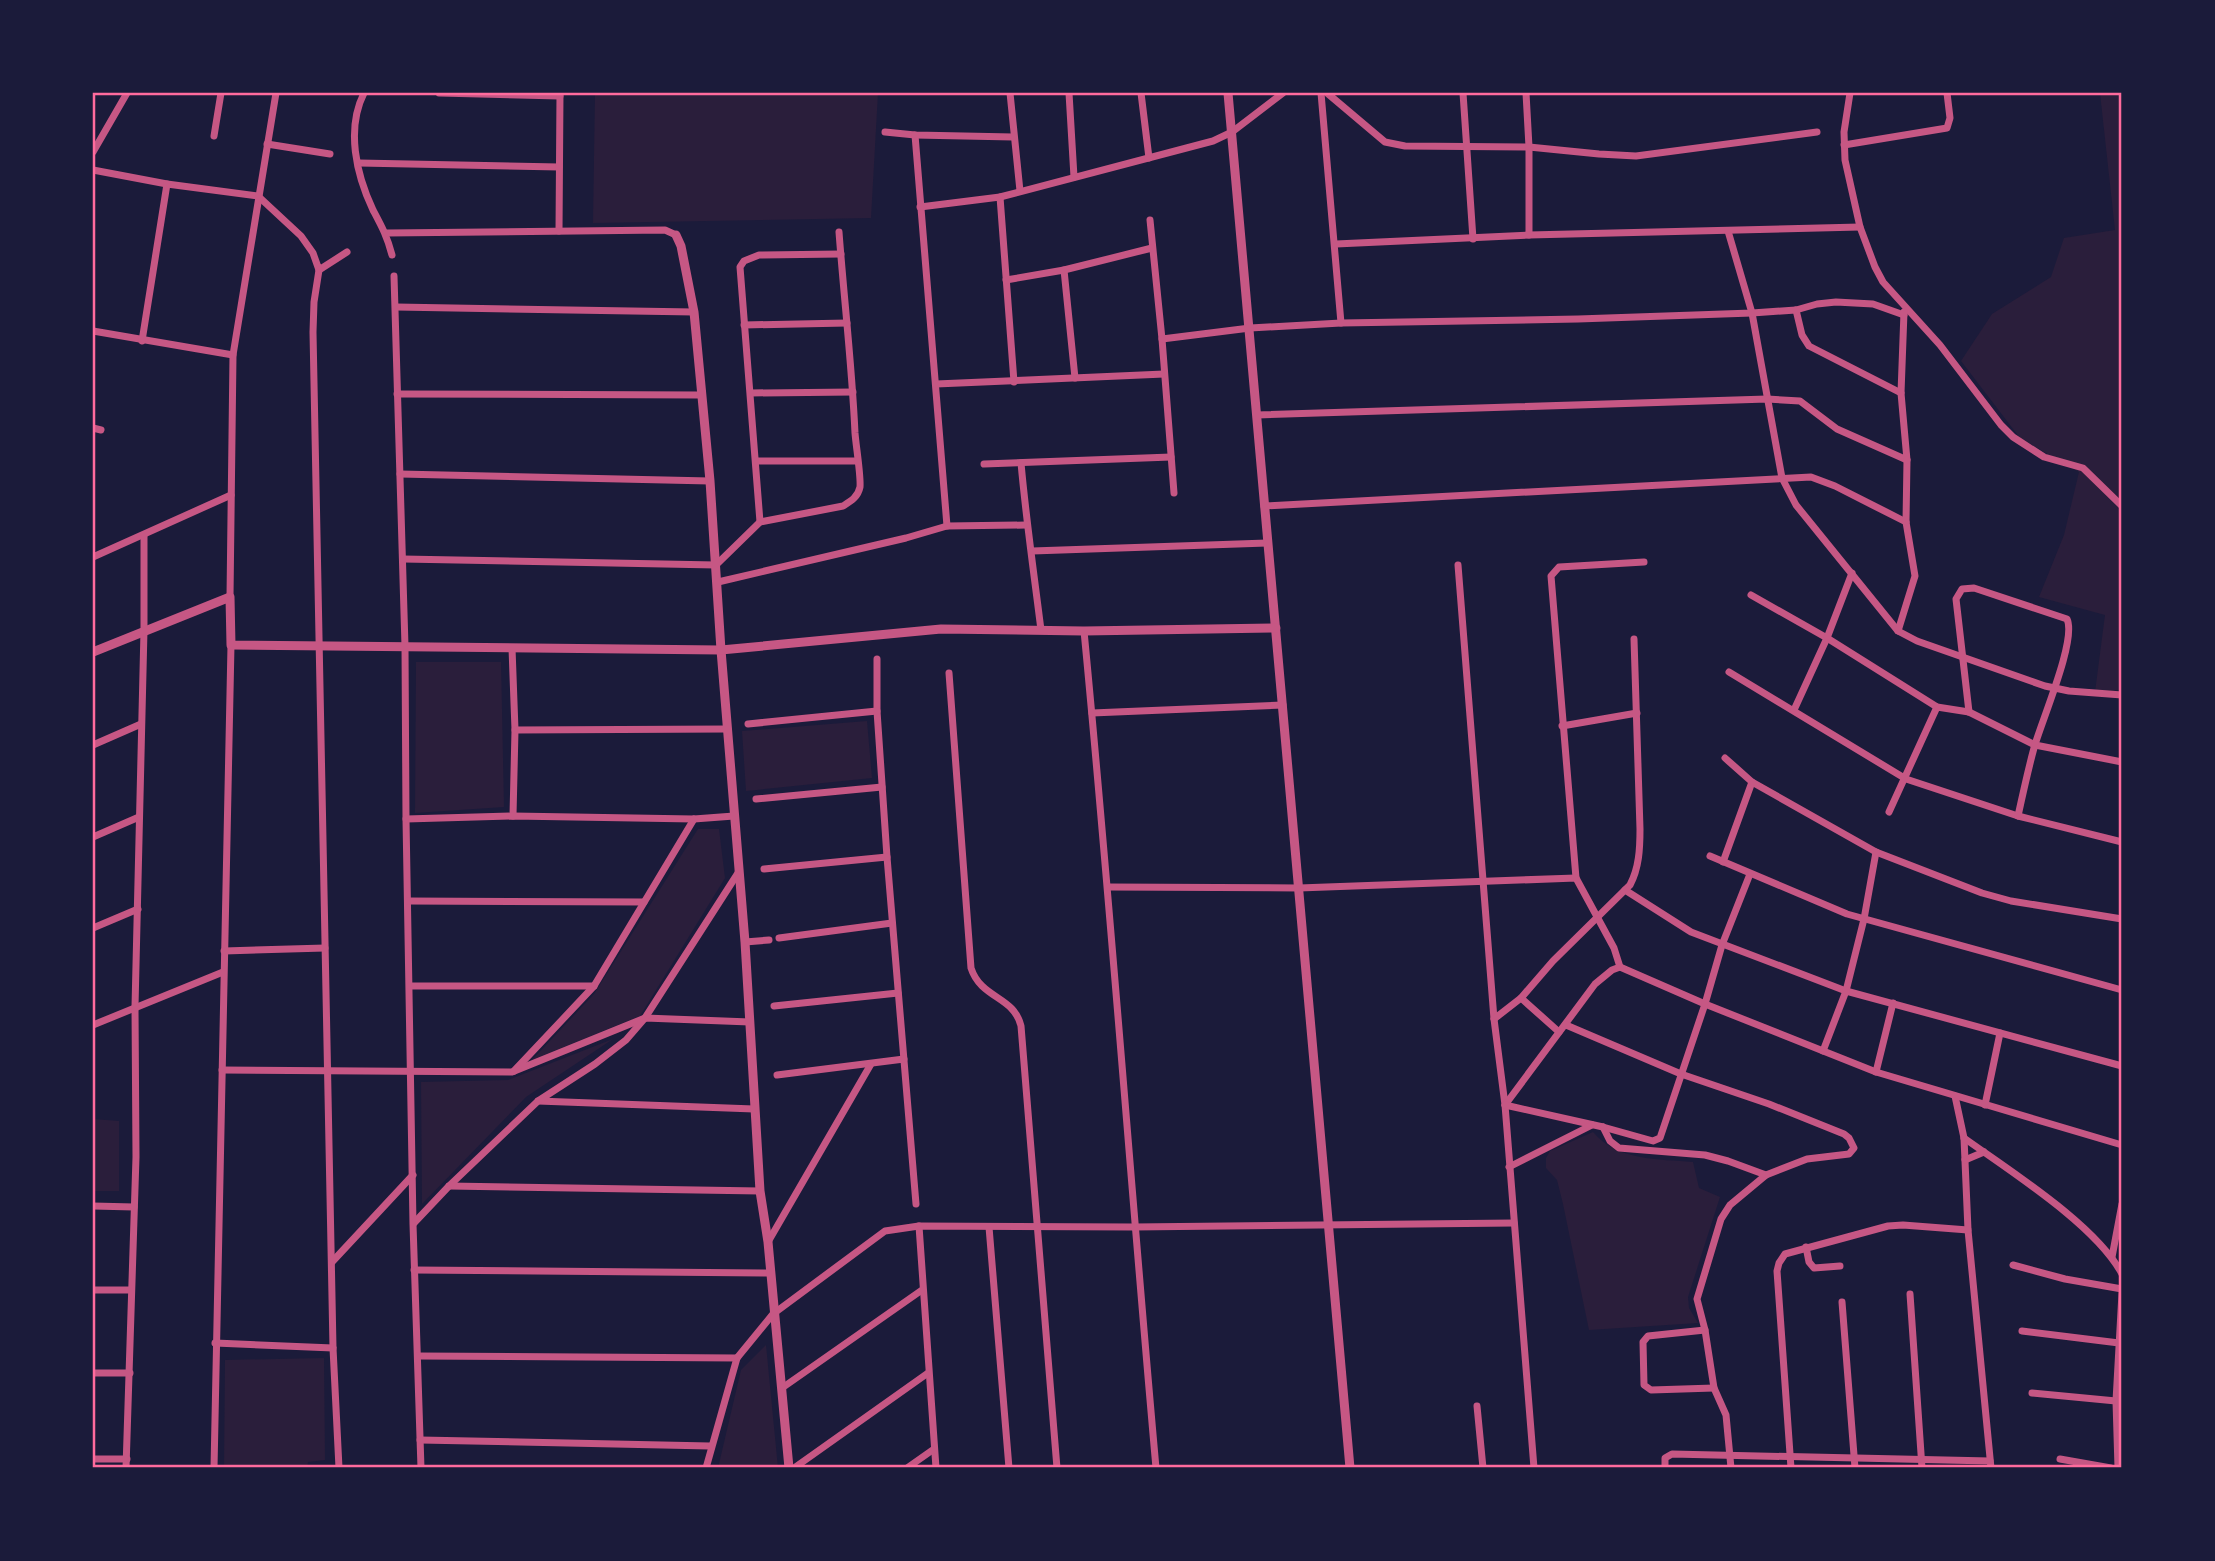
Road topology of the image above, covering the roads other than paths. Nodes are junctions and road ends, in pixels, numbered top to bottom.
1 (127, 93) edge
2 (221, 93) edge
3 (276, 93) edge
4 (364, 93) edge
5 (439, 93) edge
6 (1010, 93) edge
7 (1069, 93) edge
8 (1140, 93) edge
9 (1228, 93) edge
10 (1283, 93) edge
11 (1321, 93) edge
12 (1327, 93) edge
13 (1463, 93) edge
14 (1526, 93) edge
15 (1850, 93) edge
16 (1947, 93) edge
17 (560, 94) edge
18 (885, 132) dead end
19 (1232, 132) junction
20 (1818, 132) dead end
21 (915, 135) junction
22 (214, 136) dead end
23 (1013, 137) junction
24 (267, 144) junction
25 (1844, 145) junction
26 (1468, 146) junction
27 (1529, 147) junction
28 (93, 152) edge
29 (330, 155) dead end
30 (1149, 158) junction
31 (359, 163) junction
32 (559, 167) junction
33 (93, 170) edge
34 (1074, 177) junction
35 (167, 184) junction
36 (1020, 191) junction
37 (258, 196) junction
38 (1000, 197) junction
39 (920, 207) junction
40 (1150, 219) dead end
41 (1860, 227) junction
42 (559, 231) junction
43 (839, 232) dead end
44 (1728, 232) junction
45 (387, 233) junction
46 (676, 235) joint
47 (1529, 235) junction
48 (1473, 239) junction
49 (1336, 244) junction
50 (1152, 248) junction
51 (347, 252) dead end
52 (841, 254) junction
53 (392, 255) dead end
54 (319, 270) junction
55 (1065, 270) junction
56 (394, 276) dead end
57 (1006, 280) junction
58 (1905, 304) junction
59 (396, 307) junction
60 (1796, 310) junction
61 (694, 312) junction
62 (1752, 313) junction
63 (1904, 315) junction
64 (847, 323) junction
65 (1341, 323) junction
66 (744, 325) junction
67 (1250, 328) junction
68 (93, 331) edge
69 (1163, 339) junction
70 (142, 341) junction
71 (233, 355) junction
72 (1164, 374) junction
73 (1075, 377) junction
74 (1014, 382) junction
75 (936, 384) junction
76 (853, 392) junction
77 (751, 393) junction
78 (1901, 393) junction
79 (397, 394) junction
80 (701, 395) junction
81 (1767, 398) junction
82 (1257, 415) junction
83 (1171, 457) junction
84 (1907, 460) junction
85 (756, 461) junction
86 (856, 461) junction
87 (984, 464) dead end
88 (1021, 464) junction
89 (400, 474) junction
90 (1782, 478) junction
91 (710, 481) junction
92 (1174, 494) dead end
93 (231, 495) junction
94 (1264, 506) junction
95 (2122, 506) edge
96 (760, 522) junction
97 (1906, 522) junction
98 (1026, 525) junction
99 (947, 526) junction
100 (144, 535) junction
101 (1267, 543) junction
102 (1032, 551) junction
103 (93, 557) edge
104 (403, 559) junction
105 (1644, 562) dead end
106 (716, 565) junction
107 (1458, 565) dead end
108 (1852, 573) junction
109 (718, 582) junction
110 (1751, 595) dead end
111 (230, 597) junction
112 (1276, 628) junction
113 (144, 630) junction
114 (1041, 630) junction
115 (1084, 631) junction
116 (1898, 631) junction
117 (1827, 638) junction
118 (1634, 639) dead end
119 (230, 645) junction
120 (405, 646) junction
121 (321, 647) junction
122 (512, 648) junction
123 (721, 650) junction
124 (93, 652) edge
125 (1964, 657) junction
126 (877, 659) dead end
127 (949, 673) dead end
128 (1729, 673) dead end
129 (2055, 688) junction
130 (2122, 695) edge
131 (1283, 705) junction
132 (1937, 707) junction
133 (1794, 710) junction
134 (877, 711) junction
135 (1969, 712) junction
136 (1092, 713) junction
137 (1637, 713) junction
138 (748, 723) dead end
139 (141, 724) junction
140 (1562, 726) junction
141 (727, 729) junction
142 (515, 730) junction
143 (93, 745) edge
144 (2035, 745) junction
145 (1725, 758) dead end
146 (2122, 762) edge
147 (1906, 779) junction
148 (1752, 782) junction
149 (882, 787) junction
150 (756, 799) dead end
151 (1889, 812) dead end
152 (513, 816) junction
153 (734, 816) junction
154 (2018, 816) junction
155 (139, 817) junction
156 (406, 819) junction
157 (694, 819) junction
158 (93, 836) edge
159 (2122, 842) edge
160 (1876, 852) junction
161 (1710, 856) dead end
162 (887, 857) junction
163 (1723, 862) junction
164 (764, 869) dead end
165 (738, 873) junction
166 (1750, 874) junction
167 (1576, 878) junction
168 (1483, 881) junction
169 (1108, 887) junction
170 (1299, 888) junction
171 (1625, 890) junction
172 (408, 901) junction
173 (644, 902) junction
174 (138, 909) junction
175 (1864, 919) junction
176 (2122, 919) edge
177 (892, 923) junction
178 (93, 928) edge
179 (779, 938) dead end
180 (769, 940) dead end
181 (745, 942) junction
182 (1722, 945) junction
183 (325, 948) junction
184 (224, 951) junction
185 (1620, 967) junction
186 (223, 972) junction
187 (410, 986) junction
188 (594, 986) junction
189 (2122, 990) edge
190 (1846, 991) junction
191 (898, 993) junction
192 (1521, 998) junction
193 (1893, 1003) junction
194 (1705, 1004) junction
195 (774, 1006) dead end
196 (135, 1007) junction
197 (646, 1018) junction
198 (1494, 1019) junction
199 (750, 1022) junction
200 (93, 1025) edge
201 (1566, 1025) junction
202 (1559, 1032) junction
203 (2000, 1033) junction
204 (1823, 1051) junction
205 (904, 1059) junction
206 (870, 1064) junction
207 (2122, 1066) edge
208 (222, 1070) junction
209 (411, 1071) junction
210 (329, 1072) junction
211 (512, 1072) junction
212 (1876, 1072) junction
213 (1681, 1074) junction
214 (778, 1075) dead end
215 (1955, 1096) junction
216 (538, 1101) junction
217 (1505, 1105) junction
218 (1986, 1105) junction
219 (754, 1109) junction
220 (1593, 1125) junction
221 (1603, 1127) junction
222 (1964, 1138) junction
223 (2122, 1145) edge
224 (1984, 1152) junction
225 (1965, 1160) junction
226 (1509, 1167) junction
227 (413, 1174) junction
228 (1766, 1175) junction
229 (449, 1186) junction
230 (760, 1191) junction
231 (916, 1203) dead end
232 (2122, 1204) edge
233 (93, 1206) edge
234 (134, 1207) junction
235 (1514, 1223) junction
236 (414, 1224) junction
237 (919, 1226) junction
238 (1329, 1226) junction
239 (989, 1227) junction
240 (1038, 1227) junction
241 (1134, 1227) junction
242 (1968, 1230) junction
243 (768, 1242) junction
244 (1806, 1247) junction
245 (2112, 1257) junction
246 (332, 1262) junction
247 (2013, 1265) dead end
248 (1840, 1266) dead end
249 (415, 1270) junction
250 (770, 1273) junction
251 (2122, 1274) edge
252 (93, 1290) edge
253 (131, 1290) junction
254 (922, 1290) junction
255 (2122, 1291) edge
256 (1910, 1294) dead end
257 (1842, 1302) dead end
258 (773, 1314) junction
259 (1705, 1330) junction
260 (2022, 1331) dead end
261 (215, 1343) junction
262 (2119, 1343) junction
263 (334, 1348) junction
264 (418, 1356) junction
265 (737, 1358) junction
266 (93, 1373) edge
267 (130, 1373) junction
268 (928, 1373) junction
269 (782, 1388) junction
270 (1714, 1388) junction
271 (2032, 1393) dead end
272 (2116, 1401) junction
273 (1477, 1406) dead end
274 (420, 1440) junction
275 (710, 1446) junction
276 (934, 1449) junction
277 (1730, 1454) junction
278 (1791, 1456) junction
279 (1854, 1458) junction
280 (93, 1459) edge
281 (127, 1459) junction
282 (1922, 1459) junction
283 (2060, 1459) dead end
284 (1990, 1464) edge
285 (126, 1468) edge
286 (214, 1468) edge
287 (339, 1468) edge
288 (421, 1468) edge
289 (706, 1468) edge
290 (792, 1468) edge
291 (907, 1468) edge
292 (936, 1468) edge
293 (1009, 1468) edge
294 (1057, 1468) edge
295 (1156, 1468) edge
296 (1350, 1468) edge
297 (1483, 1468) edge
298 (1534, 1468) edge
299 (1665, 1468) edge
300 (1731, 1468) edge
301 (1791, 1468) edge
302 (1855, 1468) edge
303 (1922, 1468) edge
304 (2111, 1468) edge
305 (2118, 1468) edge

1 - 28 street
2 - 22 street
3 - 24 street
4 - 31 street
5 - 17 street
6 - 23 street
7 - 34 street
8 - 30 street
9 - 19 street
10 - 19 street
11 - 49 street
12 - 26 street
13 - 26 street
14 - 27 street
15 - 25 street
16 - 25 street
17 - 32 street
18 - 21 street
19 - 30 street
19 - 67 street
20 - 27 street
21 - 23 street
21 - 39 street
23 - 36 street
24 - 29 street
24 - 37 street
25 - 41 street
26 - 27 street
26 - 48 street
27 - 47 street
30 - 34 street
31 - 32 street
31 - 45 street
32 - 42 street
33 - 35 street
34 - 36 street
35 - 37 street
35 - 70 street
36 - 38 street
37 - 54 street
37 - 71 street
38 - 39 street
38 - 57 street
39 - 75 street
40 - 50 street
41 - 44 street
41 - 58 street
42 - 45 street
42 - 46 street
43 - 52 street
44 - 47 street
44 - 62 street
45 - 53 street
46 - 61 street
47 - 48 street
48 - 49 street
49 - 65 street
50 - 55 street
50 - 69 street
51 - 54 street
52 - 64 street
52 - 66 street
54 - 121 street
55 - 57 street
55 - 73 street
56 - 59 street
57 - 74 street
58 - 63 street
58 - 95 street
59 - 61 street
59 - 79 street
60 - 62 street
60 - 63 street
60 - 78 street
61 - 80 street
62 - 65 street
62 - 81 street
63 - 78 street
64 - 66 street
64 - 76 street
65 - 67 street
66 - 77 street
67 - 69 street
67 - 82 street
68 - 70 street
69 - 72 street
70 - 71 street
71 - 93 street
72 - 73 street
72 - 83 street
73 - 74 street
74 - 75 street
75 - 99 street
76 - 77 street
76 - 86 street
77 - 85 street
78 - 84 street
79 - 80 street
79 - 89 street
80 - 91 street
81 - 82 street
81 - 84 street
81 - 90 street
82 - 94 street
83 - 88 street
83 - 92 street
84 - 97 street
85 - 86 street
85 - 96 street
86 - 96 street
87 - 88 street
88 - 98 street
89 - 91 street
89 - 104 street
90 - 94 street
90 - 97 street
90 - 108 street
91 - 106 street
93 - 100 street
93 - 111 street
94 - 101 street
96 - 106 street
97 - 116 street
98 - 99 street
98 - 102 street
99 - 109 street
100 - 103 street
100 - 113 street
101 - 102 street
101 - 112 street
102 - 114 street
104 - 106 street
104 - 120 street
105 - 140 street
106 - 109 street
107 - 168 street
108 - 116 street
108 - 117 street
109 - 123 street
110 - 117 street
111 - 113 street
111 - 119 street
112 - 115 street
112 - 131 street
113 - 124 street
113 - 139 street
114 - 115 street
114 - 123 street
115 - 136 street
116 - 125 street
117 - 132 street
117 - 133 street
118 - 137 street
119 - 121 street
119 - 184 street
120 - 121 street
120 - 122 street
120 - 156 street
121 - 183 street
122 - 123 street
122 - 142 street
123 - 141 street
125 - 129 street
125 - 129 street
125 - 135 street
126 - 134 street
127 - 240 street
128 - 133 street
129 - 130 street
129 - 144 street
131 - 136 street
131 - 170 street
132 - 135 street
132 - 147 street
133 - 147 street
134 - 138 street
134 - 149 street
135 - 144 street
136 - 169 street
137 - 140 street
137 - 171 street
139 - 143 street
139 - 155 street
140 - 167 street
141 - 142 street
141 - 153 street
142 - 152 street
144 - 146 street
144 - 154 street
145 - 148 street
147 - 151 street
147 - 154 street
148 - 160 street
148 - 163 street
149 - 150 street
149 - 162 street
152 - 156 street
152 - 157 street
153 - 157 street
153 - 165 street
154 - 159 street
155 - 158 street
155 - 174 street
156 - 172 street
157 - 173 street
160 - 175 street
160 - 176 street
161 - 163 street
162 - 164 street
162 - 177 street
163 - 166 street
165 - 181 street
165 - 197 street
166 - 175 street
166 - 182 street
167 - 168 street
167 - 185 street
168 - 170 street
168 - 198 street
169 - 170 street
169 - 241 street
170 - 238 street
171 - 182 street
171 - 192 street
172 - 173 street
172 - 187 street
173 - 188 street
174 - 178 street
174 - 196 street
175 - 189 street
175 - 190 street
177 - 179 street
177 - 191 street
180 - 181 street
181 - 199 street
182 - 190 street
182 - 194 street
183 - 184 street
183 - 210 street
184 - 186 street
185 - 194 street
185 - 201 street
186 - 196 street
186 - 208 street
187 - 188 street
187 - 209 street
188 - 211 street
190 - 193 street
190 - 204 street
191 - 195 street
191 - 205 street
192 - 198 street
192 - 202 street
193 - 203 street
193 - 212 street
194 - 204 street
194 - 213 street
196 - 200 street
196 - 234 street
197 - 199 street
197 - 211 street
197 - 216 street
198 - 217 street
199 - 219 street
201 - 202 street
201 - 213 street
202 - 217 street
203 - 207 street
203 - 218 street
204 - 212 street
205 - 206 street
205 - 231 street
206 - 214 street
206 - 243 street
208 - 210 street
208 - 261 street
209 - 210 street
209 - 211 street
209 - 227 street
210 - 246 street
212 - 215 street
213 - 221 street
213 - 228 street
215 - 218 street
215 - 222 street
216 - 219 street
216 - 229 street
217 - 220 street
217 - 226 street
218 - 223 street
219 - 230 street
220 - 221 street
220 - 226 street
221 - 228 street
222 - 224 street
222 - 225 street
224 - 225 street
224 - 245 street
225 - 242 street
226 - 235 street
227 - 236 street
227 - 246 street
228 - 259 street
229 - 230 street
229 - 236 street
230 - 243 street
232 - 245 street
233 - 234 street
234 - 253 street
235 - 238 street
235 - 298 street
236 - 249 street
237 - 239 street
237 - 254 street
237 - 258 street
238 - 241 street
238 - 296 street
239 - 240 street
239 - 293 street
240 - 241 street
240 - 294 street
241 - 295 street
242 - 244 street
242 - 284 street
243 - 250 street
244 - 248 street
244 - 278 street
245 - 251 street
246 - 263 street
247 - 255 street
249 - 250 street
249 - 264 street
250 - 258 street
252 - 253 street
253 - 267 street
254 - 268 street
254 - 269 street
255 - 262 street
256 - 282 street
257 - 279 street
258 - 265 street
258 - 269 street
259 - 270 street
259 - 270 street
260 - 262 street
261 - 263 street
261 - 286 street
262 - 272 street
263 - 287 street
264 - 265 street
264 - 274 street
265 - 275 street
266 - 267 street
267 - 281 street
268 - 276 street
268 - 290 street
269 - 290 street
270 - 277 street
271 - 272 street
272 - 305 street
273 - 297 street
274 - 275 street
274 - 288 street
275 - 289 street
276 - 291 street
276 - 292 street
277 - 278 street
277 - 299 street
277 - 300 street
278 - 279 street
278 - 301 street
279 - 282 street
279 - 302 street
280 - 281 street
281 - 285 street
282 - 284 street
282 - 303 street
283 - 304 street

